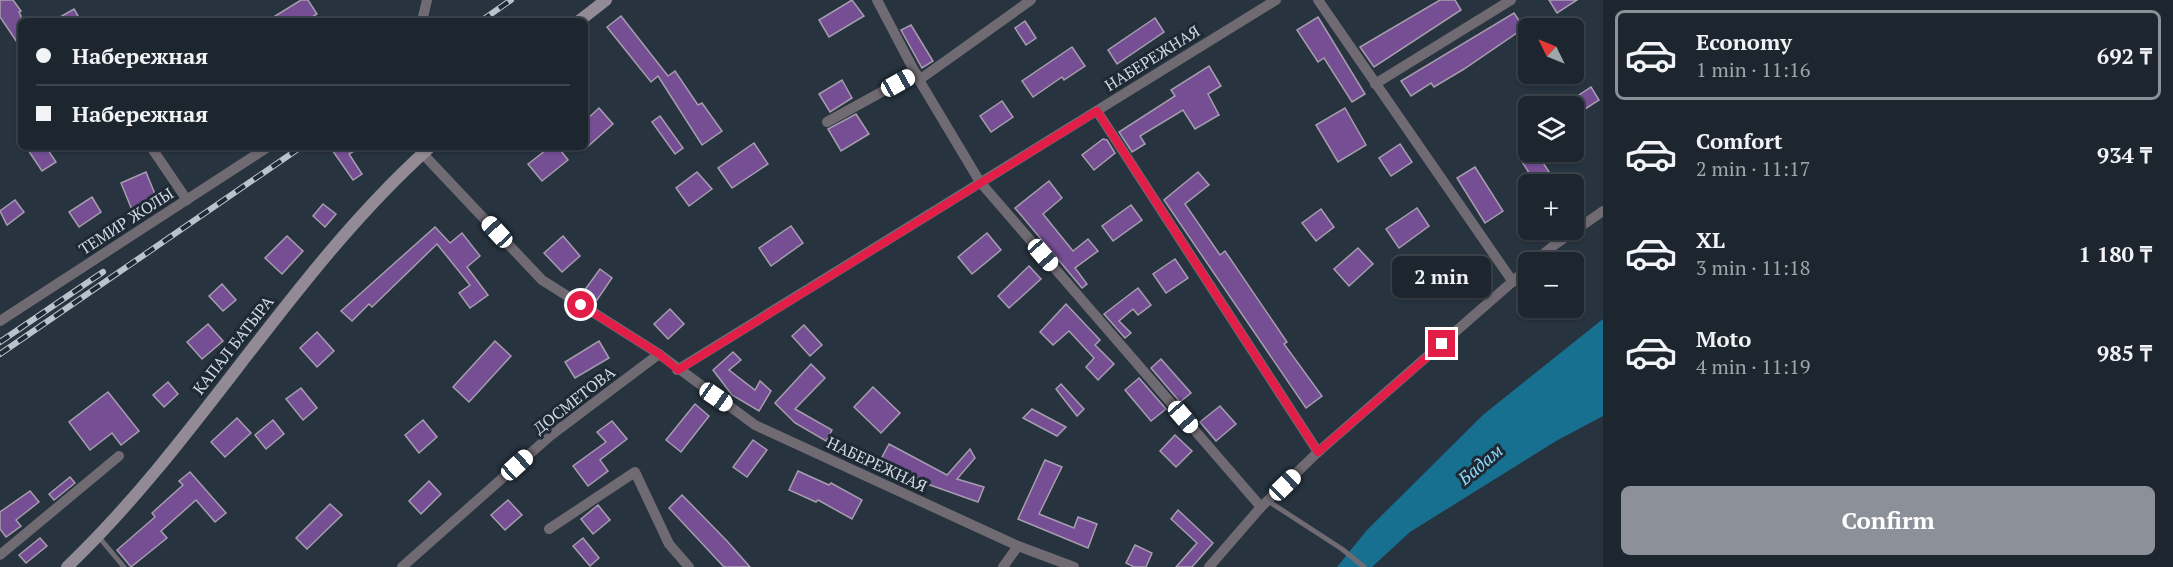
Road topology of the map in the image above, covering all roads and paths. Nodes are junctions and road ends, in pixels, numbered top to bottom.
1 (427, 0) edge
2 (606, 0) edge
3 (877, 0) edge
4 (1031, 0) edge
5 (1276, 0) edge
6 (1318, 0) edge
7 (1511, 0) edge
8 (423, 18) edge
9 (583, 18) edge
10 (917, 77) junction
11 (1375, 84) junction
12 (1097, 111) junction
13 (826, 122) dead end
14 (153, 150) edge
15 (263, 150) edge
16 (426, 150) edge
17 (980, 182) junction
18 (187, 200) junction
19 (1603, 211) edge
20 (1546, 252) edge
21 (1518, 277) edge
22 (1513, 282) junction
23 (0, 321) edge
24 (659, 354) junction
25 (678, 370) junction
26 (1318, 452) junction
27 (119, 456) dead end
28 (1264, 504) junction
29 (549, 529) dead end
30 (98, 536) junction
31 (1018, 546) junction
32 (0, 555) edge
33 (67, 567) edge
34 (124, 567) edge
35 (402, 567) edge
36 (689, 567) edge
37 (1003, 567) edge
38 (1074, 567) edge
39 (1209, 567) edge
40 (1364, 567) edge

1 - 8 street
2 - 9 main road
3 - 10 street
4 - 10 street
5 - 12 street, НАБЕРЕЖНАЯ
6 - 11 street
7 - 11 street
10 - 13 street
10 - 17 street
11 - 22 street
12 - 17 street, НАБЕРЕЖНАЯ
12 - 26 street
14 - 18 street
15 - 18 street, ТЕМИР ЖОЛЫ
16 - 24 street, НАБЕРЕЖНАЯ
16 - 30 main road, КАПАЛ БАТЫРА
17 - 25 street, НАБЕРЕЖНАЯ
17 - 28 street
18 - 23 street, ТЕМИР ЖОЛЫ
19 - 20 street
21 - 22 street
22 - 26 street
24 - 25 street, НАБЕРЕЖНАЯ
24 - 35 street, ДОСМЕТОВА
25 - 31 street, НАБЕРЕЖНАЯ
26 - 28 street
27 - 32 street
28 - 39 street
28 - 40 lane
29 - 36 street
30 - 33 main road, КАПАЛ БАТЫРА
30 - 34 lane
31 - 37 street
31 - 38 street, НАБЕРЕЖНАЯ

